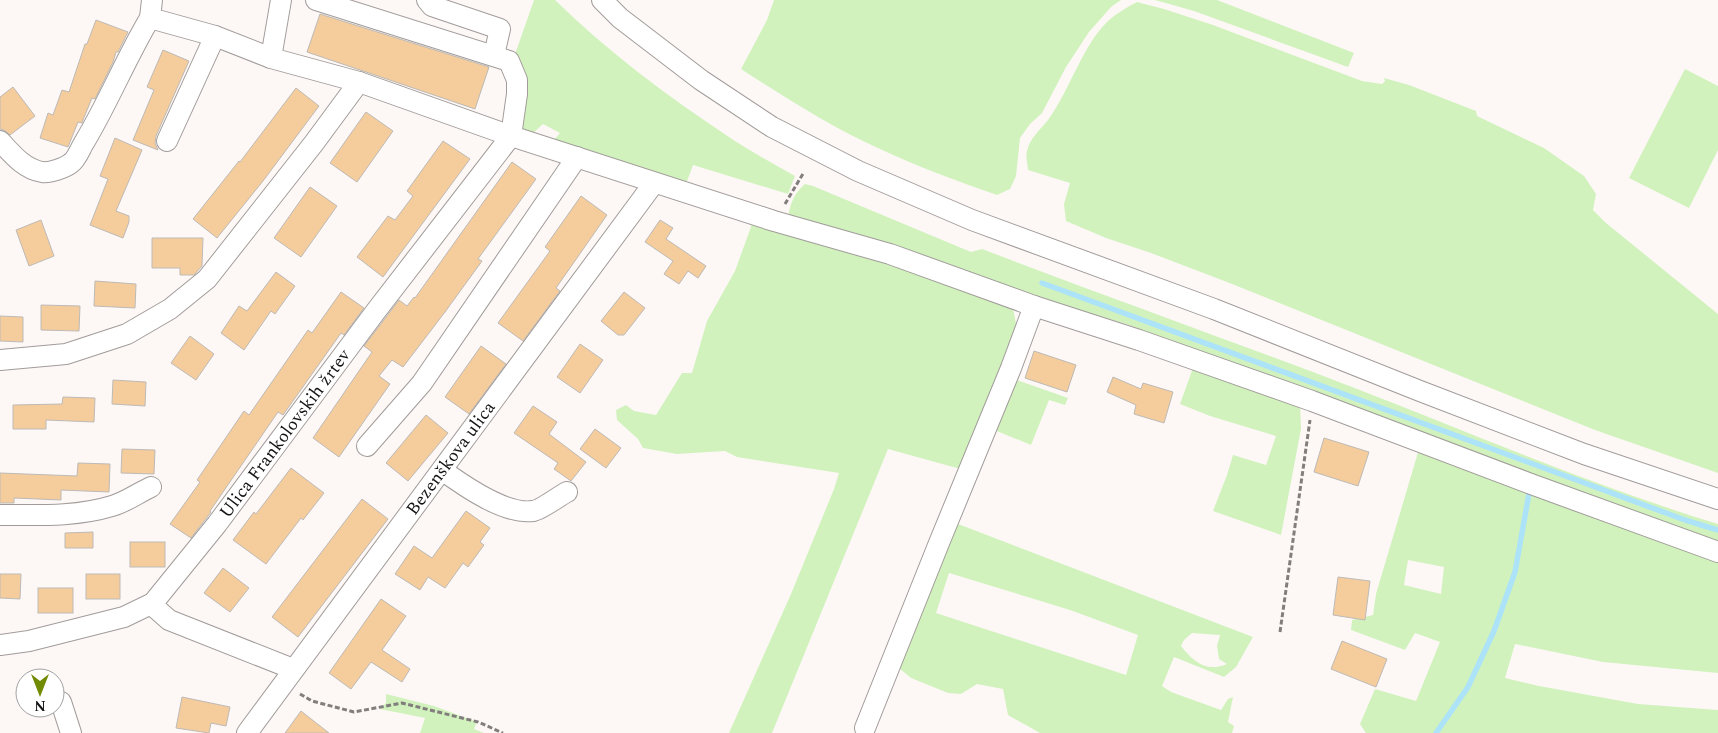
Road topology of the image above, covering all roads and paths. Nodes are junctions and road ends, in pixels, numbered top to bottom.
1 (281, 0) edge
2 (316, 0) edge
3 (426, 0) edge
4 (602, 0) edge
5 (151, 9) edge
6 (215, 36) junction
7 (271, 58) junction
8 (502, 58) junction
9 (359, 82) junction
10 (511, 136) junction
11 (0, 141) edge
12 (167, 141) dead end
13 (577, 158) junction
14 (804, 172) dead end
15 (654, 183) junction
16 (774, 222) junction
17 (1034, 306) junction
18 (0, 360) edge
19 (1312, 401) junction
20 (367, 446) dead end
21 (442, 470) junction
22 (151, 487) dead end
23 (566, 492) dead end
24 (1718, 499) edge
25 (0, 515) edge
26 (1718, 552) edge
27 (152, 605) junction
28 (1280, 632) dead end
29 (0, 645) edge
30 (288, 676) junction
31 (65, 714) edge
32 (865, 728) dead end
33 (71, 733) edge
34 (247, 733) edge
35 (503, 733) edge

1 - 7 street
2 - 8 street
3 - 8 street
4 - 24 street
5 - 6 street
5 - 11 street
6 - 7 street
6 - 12 street
7 - 9 street
8 - 10 street
9 - 10 street
9 - 18 street
10 - 13 street
10 - 27 street, Ulica Frankolovskih žrtev
13 - 15 street
13 - 20 street
14 - 16 path
15 - 16 street
15 - 21 street, Bezenškova ulica
16 - 17 street
17 - 19 street
17 - 32 street
19 - 26 street
19 - 28 path
21 - 23 street
21 - 30 street, Bezenškova ulica
22 - 25 street
27 - 29 street, Ulica Frankolovskih žrtev
27 - 30 street
30 - 34 street, Bezenškova ulica
30 - 35 path
31 - 33 street

